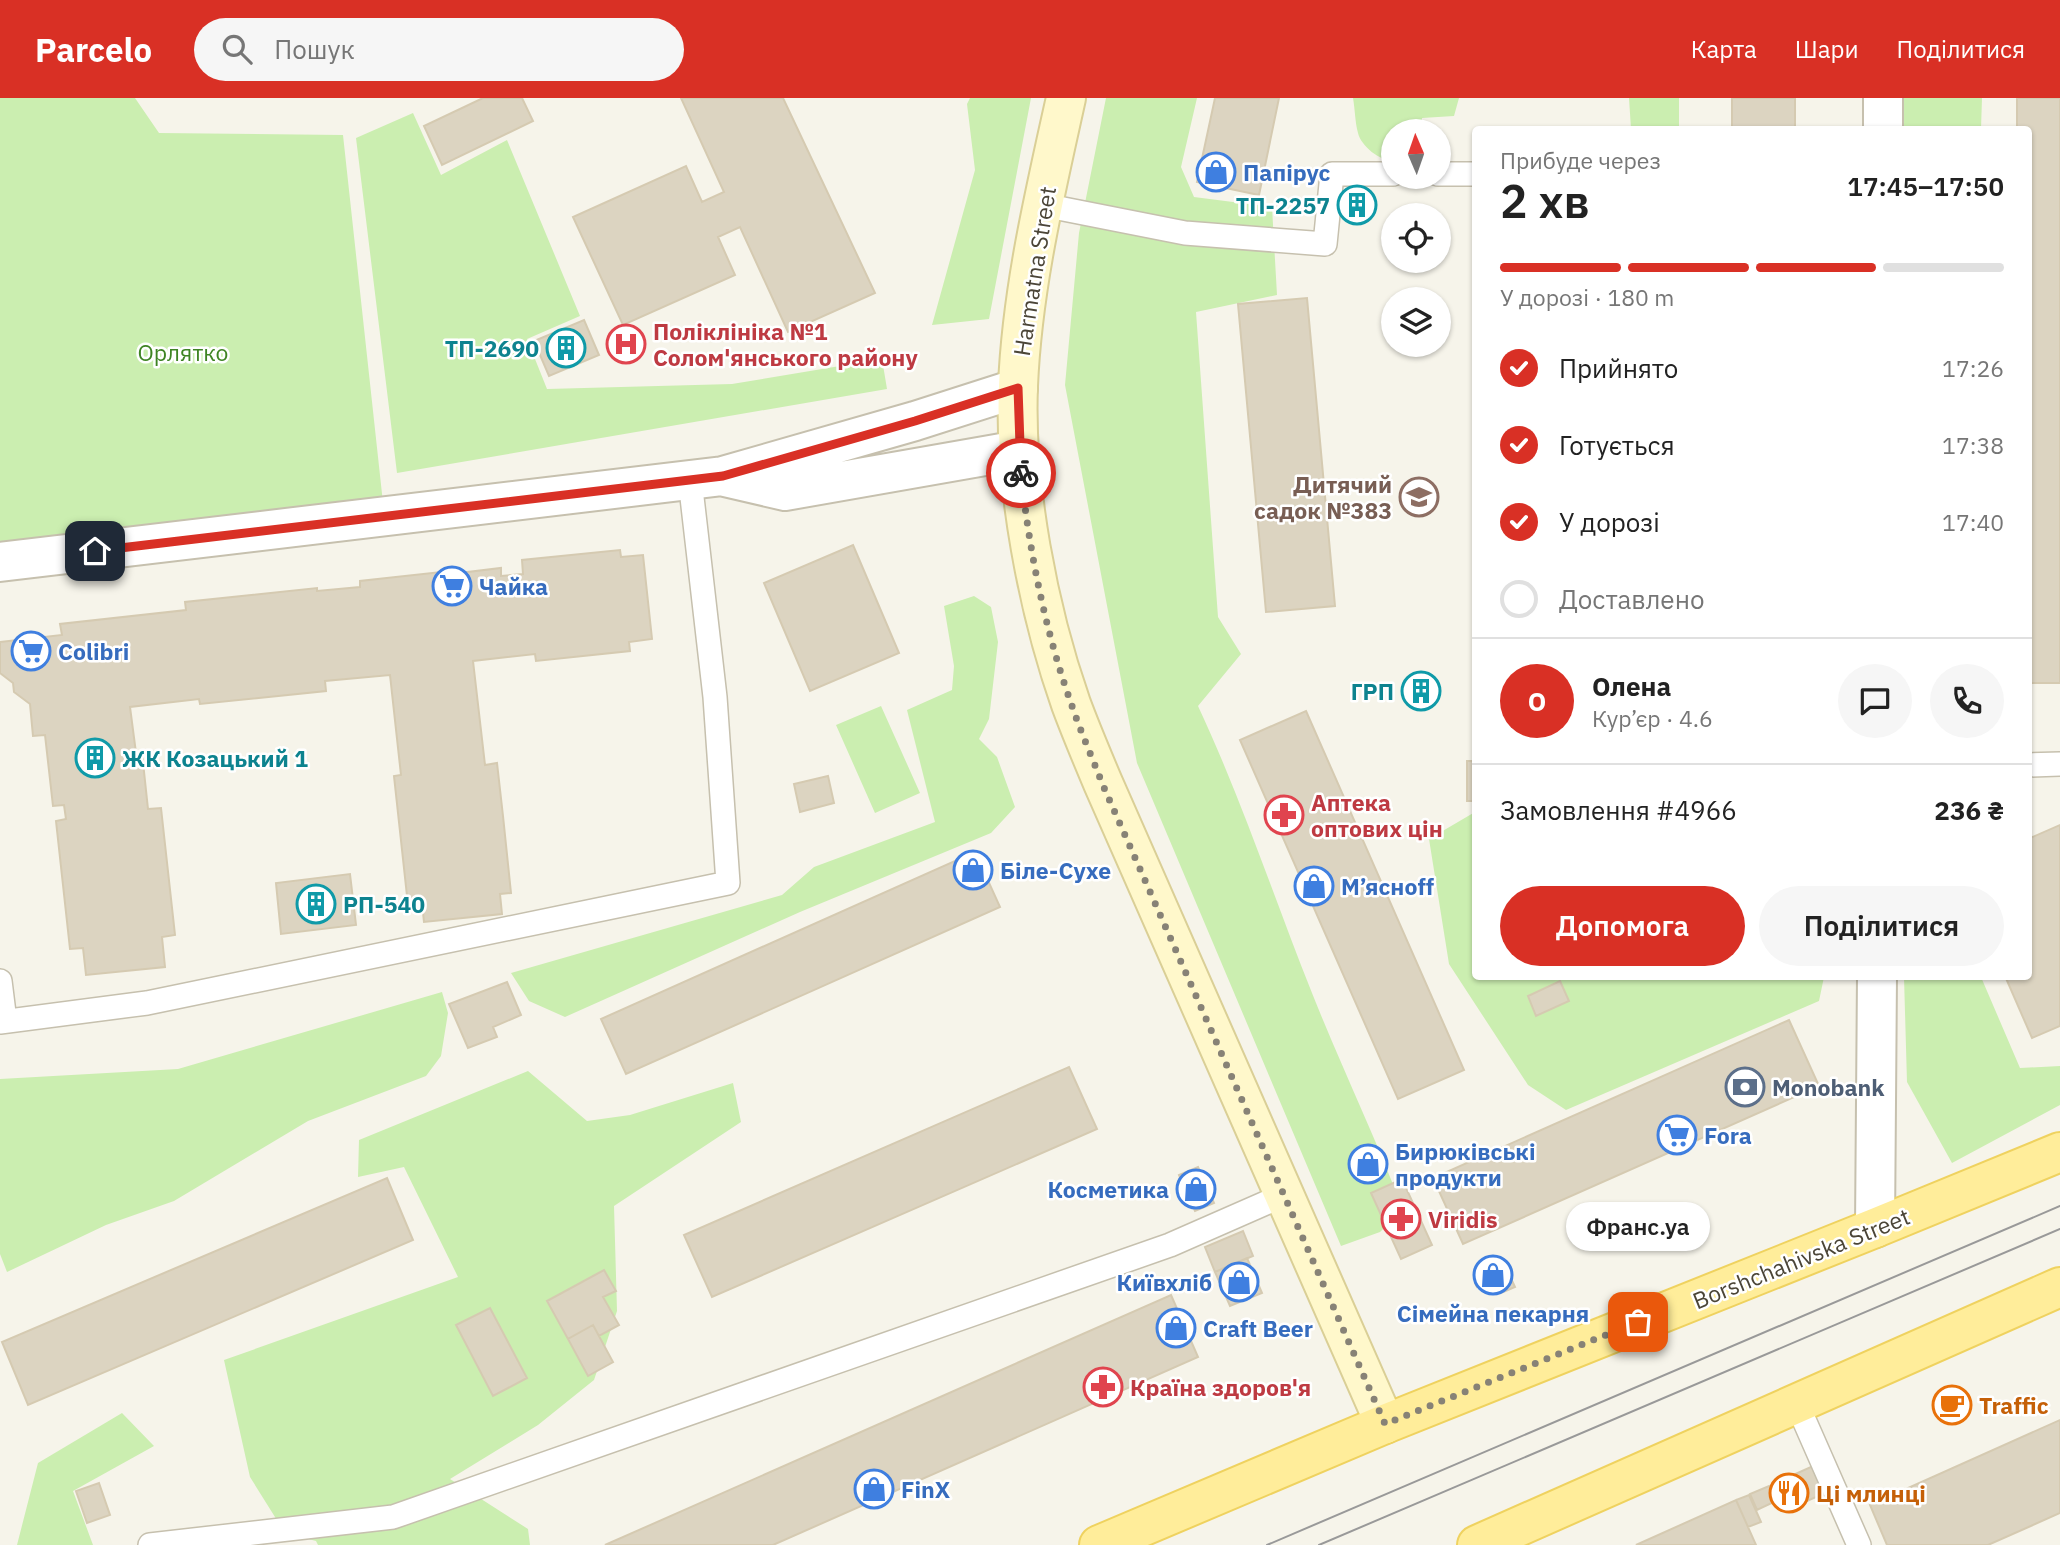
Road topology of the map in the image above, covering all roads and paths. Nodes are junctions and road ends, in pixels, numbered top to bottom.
1 (1066, 98) edge
2 (1883, 98) edge
3 (1883, 126) edge
4 (1381, 174) edge
5 (1451, 174) edge
6 (1472, 174) edge
7 (1043, 205) junction
8 (1018, 388) junction
9 (1019, 450) junction
10 (706, 478) junction
11 (0, 562) edge
12 (2060, 764) edge
13 (2032, 765) edge
14 (1877, 980) edge
15 (0, 981) edge
16 (3, 1021) edge
17 (2060, 1152) edge
18 (1284, 1195) junction
19 (1875, 1228) junction
20 (2060, 1287) edge
21 (1797, 1404) junction
22 (1385, 1424) junction
23 (150, 1545) edge
24 (1099, 1545) edge
25 (1477, 1545) edge
26 (1859, 1545) edge

1 - 7 street, Harmatna Street
2 - 3 street
4 - 7 lane
5 - 6 lane
7 - 8 street, Harmatna Street
8 - 9 street, Harmatna Street
8 - 10 street
9 - 10 street
9 - 18 street, Harmatna Street
10 - 11 street
10 - 16 lane
12 - 13 lane
14 - 19 street
15 - 16 lane
17 - 19 main road, Borshchahivska Street
18 - 22 street, Harmatna Street
18 - 23 lane
19 - 22 main road, Borshchahivska Street
20 - 21 main road
21 - 25 main road
21 - 26 lane
22 - 24 main road, Borshchahivska Street

